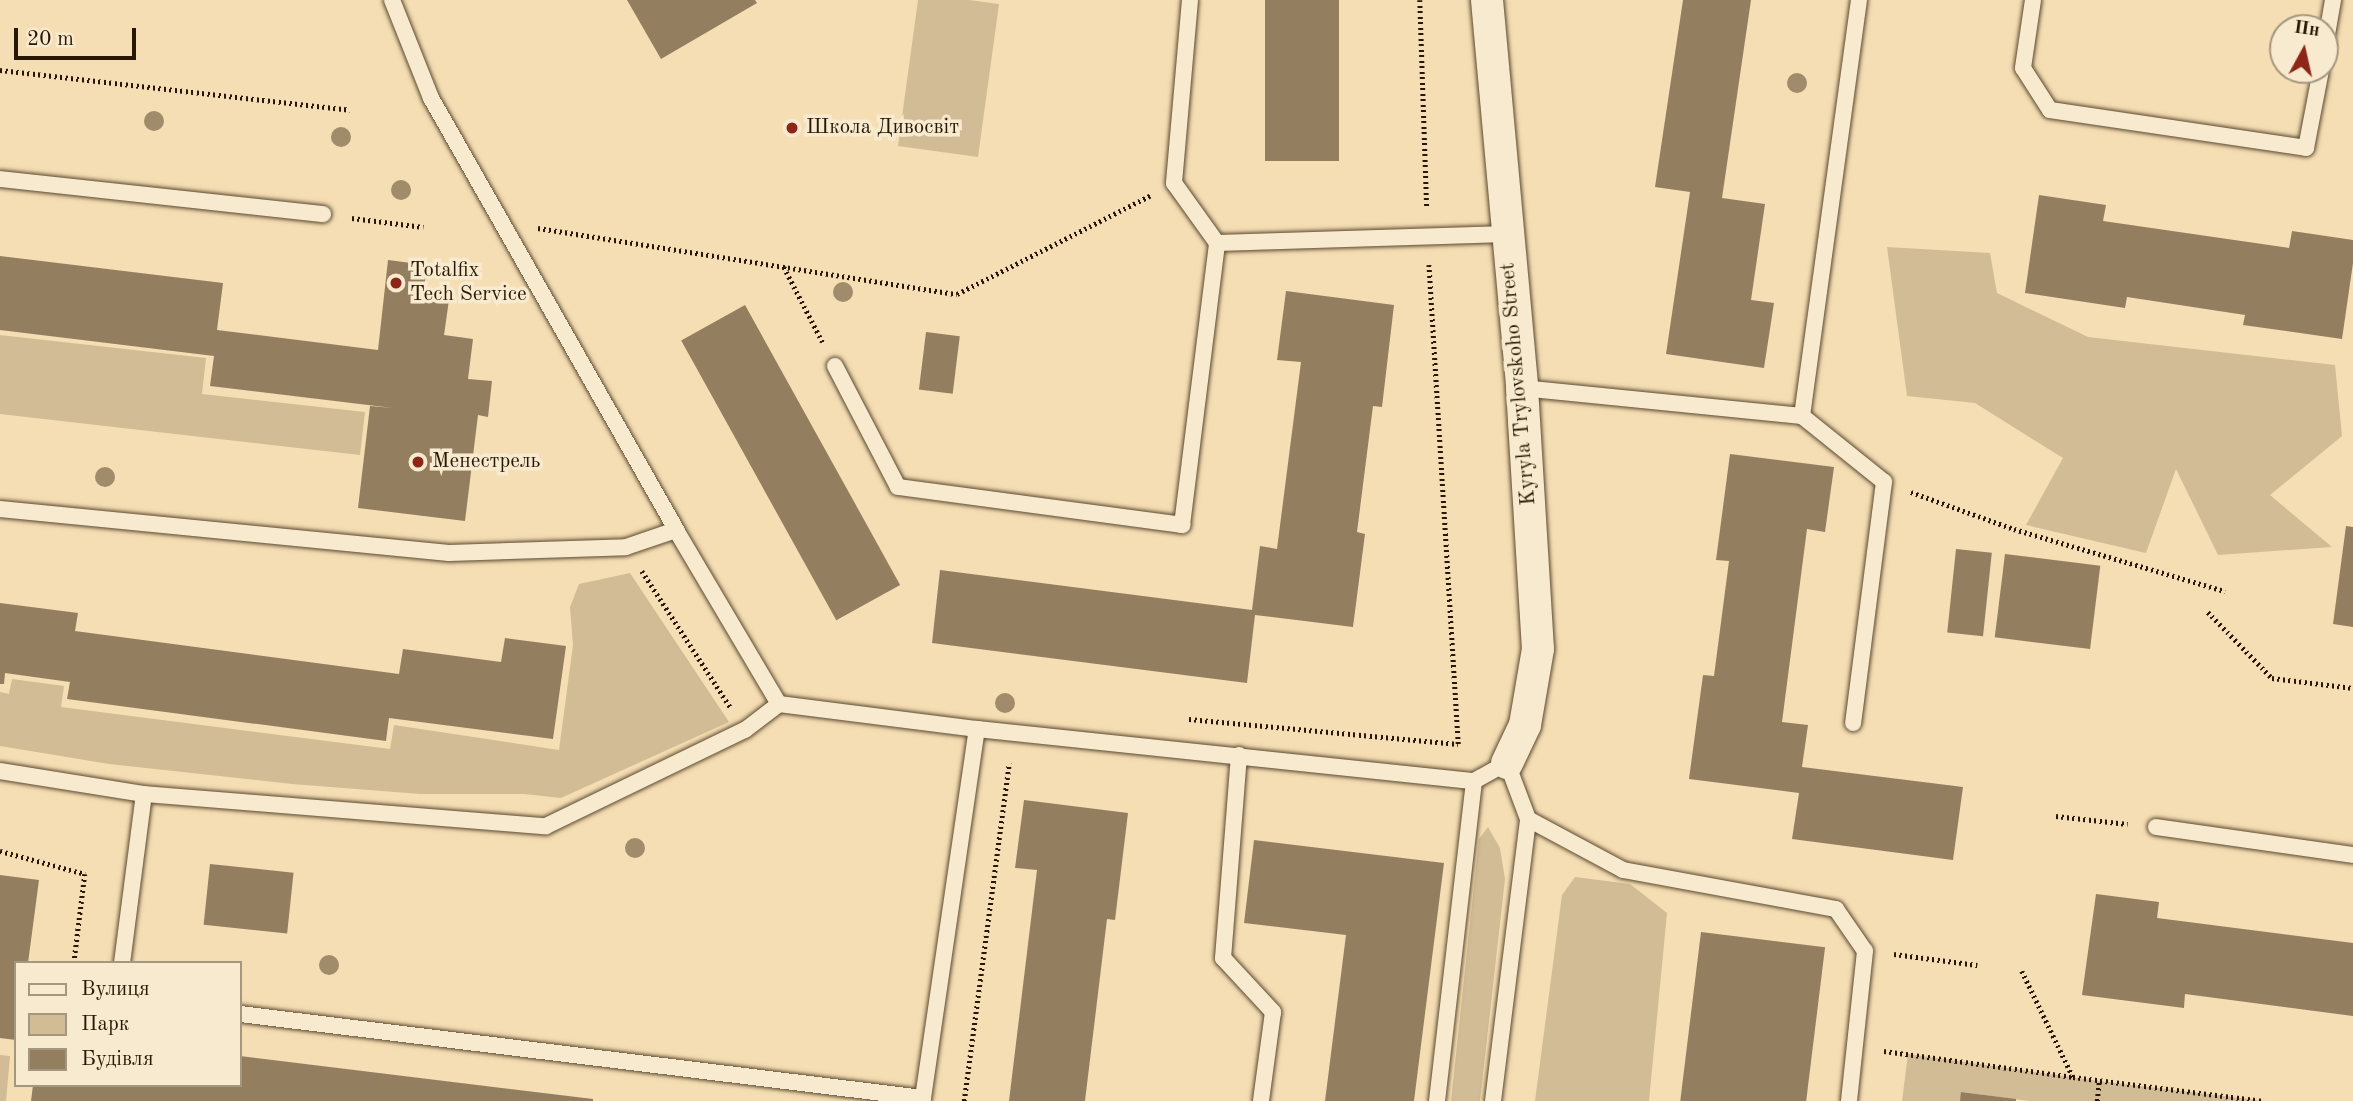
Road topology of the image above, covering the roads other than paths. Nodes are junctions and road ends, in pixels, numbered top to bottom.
1 (392, 0) edge
2 (1190, 0) edge
3 (1486, 0) edge
4 (1859, 0) edge
5 (2034, 0) edge
6 (2318, 84) edge
7 (0, 179) edge
8 (323, 214) road end
9 (1507, 234) junction
10 (1217, 243) junction
11 (835, 366) road end
12 (1522, 388) junction
13 (1802, 416) junction
14 (0, 509) edge
15 (676, 530) junction
16 (779, 704) junction
17 (1853, 723) dead end
18 (977, 729) junction
19 (1239, 755) junction
20 (1507, 763) junction
21 (0, 771) edge
22 (1474, 781) junction
23 (144, 794) junction
24 (1528, 819) junction
25 (2156, 827) road end
26 (2353, 855) edge
27 (122, 961) edge
28 (242, 1014) edge
29 (1261, 1101) edge
30 (1437, 1101) edge
31 (1493, 1101) edge
32 (1849, 1101) edge

1 - 15 lane
2 - 10 lane
3 - 9 street, Kyryla Trylovskoho Street
4 - 13 lane
5 - 6 lane
7 - 8 lane
9 - 10 lane
9 - 12 street, Kyryla Trylovskoho Street
10 - 11 lane
12 - 13 lane
12 - 20 street, Kyryla Trylovskoho Street
13 - 17 lane
14 - 15 lane
15 - 16 lane
16 - 18 lane
16 - 23 lane
18 - 19 lane
18 - 28 lane
19 - 22 lane
19 - 29 lane
20 - 22 lane
20 - 24 lane
21 - 23 lane
22 - 30 lane
23 - 27 lane
24 - 31 lane
24 - 32 lane
25 - 26 lane

